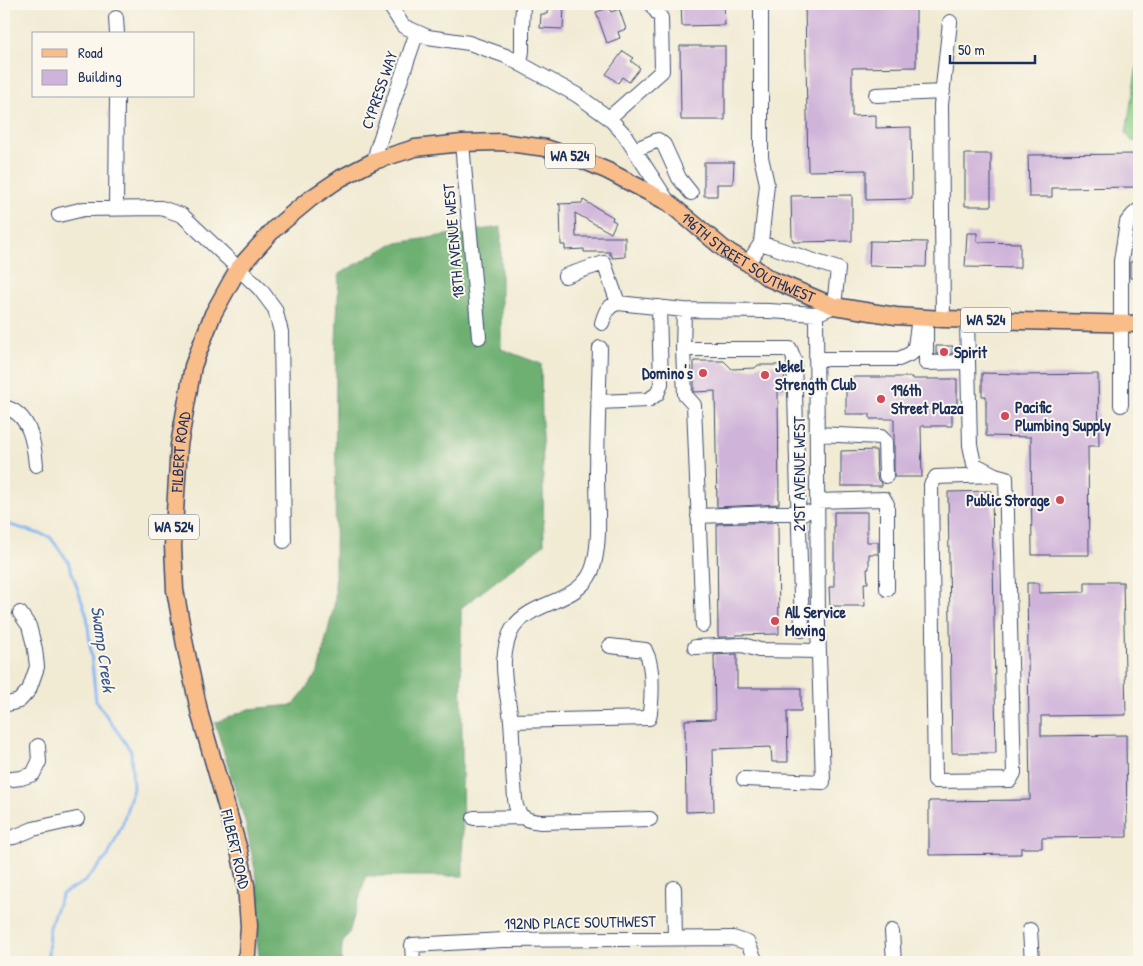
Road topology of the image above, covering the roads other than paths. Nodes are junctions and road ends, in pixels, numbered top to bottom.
1 (388, 4) edge
2 (524, 4) edge
3 (651, 4) edge
4 (761, 4) edge
5 (116, 18) dead end
6 (950, 22) dead end
7 (117, 32) edge
8 (416, 32) junction
9 (520, 64) junction
10 (943, 92) junction
11 (876, 95) dead end
12 (118, 98) edge
13 (609, 118) junction
14 (462, 143) junction
15 (634, 150) junction
16 (374, 161) junction
17 (691, 193) dead end
18 (669, 203) junction
19 (116, 208) junction
20 (1139, 210) edge
21 (59, 215) dead end
22 (761, 243) junction
23 (748, 263) junction
24 (238, 269) junction
25 (565, 276) dead end
26 (618, 303) junction
27 (834, 306) junction
28 (659, 307) junction
29 (684, 310) junction
30 (816, 314) junction
31 (922, 318) junction
32 (943, 319) junction
33 (967, 320) junction
34 (602, 323) dead end
35 (1120, 324) junction
36 (1139, 325) edge
37 (480, 337) dead end
38 (600, 348) dead end
39 (683, 349) junction
40 (816, 359) junction
41 (968, 362) junction
42 (817, 392) junction
43 (795, 393) junction
44 (598, 402) junction
45 (1121, 405) dead end
46 (4, 407) edge
47 (817, 434) junction
48 (36, 465) dead end
49 (994, 475) junction
50 (886, 476) dead end
51 (817, 506) junction
52 (798, 513) junction
53 (698, 516) junction
54 (284, 540) dead end
55 (887, 589) dead end
56 (20, 613) dead end
57 (703, 625) dead end
58 (802, 630) dead end
59 (610, 646) dead end
60 (695, 647) dead end
61 (819, 651) junction
62 (4, 705) edge
63 (511, 722) junction
64 (38, 746) dead end
65 (4, 780) edge
66 (744, 780) dead end
67 (523, 817) junction
68 (474, 818) dead end
69 (77, 819) dead end
70 (650, 819) dead end
71 (4, 838) edge
72 (674, 888) dead end
73 (1030, 930) dead end
74 (892, 932) dead end
75 (675, 938) junction
76 (244, 962) edge
77 (413, 962) edge
78 (756, 962) edge
79 (894, 962) edge
80 (1032, 962) edge

1 - 8 street
2 - 9 street
3 - 13 street
4 - 22 street
5 - 7 street
6 - 10 street
8 - 9 street
8 - 16 street, CYPRESS WAY
9 - 13 street
10 - 11 street
10 - 32 street
12 - 19 street
13 - 15 street
14 - 16 main road, 196TH STREET SOUTHWEST / WA 524
14 - 18 main road, 196TH STREET SOUTHWEST / WA 524
14 - 37 street, 18TH AVENUE WEST
15 - 17 street
15 - 18 street
16 - 24 main road, FILBERT ROAD / WA 524
18 - 23 main road, 196TH STREET SOUTHWEST / WA 524
19 - 21 street
19 - 24 street
20 - 35 street
22 - 23 street
22 - 27 street
23 - 27 main road, 196TH STREET SOUTHWEST / WA 524
24 - 54 street
24 - 76 main road, FILBERT ROAD / WA 524
25 - 26 street
26 - 28 street
26 - 34 street
27 - 30 street
27 - 31 main road, 196TH STREET SOUTHWEST / WA 524
28 - 29 street
28 - 44 street
29 - 30 street
29 - 39 street
30 - 40 street, 21ST AVENUE WEST
31 - 32 main road, 196TH STREET SOUTHWEST / WA 524
31 - 40 street
31 - 41 street
32 - 33 main road, 196TH STREET SOUTHWEST / WA 524
33 - 35 main road, 196TH STREET SOUTHWEST / WA 524
33 - 41 street
35 - 36 main road, 196TH STREET SOUTHWEST / WA 524
35 - 45 street
38 - 44 street
39 - 43 street
39 - 53 street
40 - 42 street, 21ST AVENUE WEST
41 - 49 street
42 - 43 street
42 - 47 street, 21ST AVENUE WEST
43 - 52 street
44 - 63 street
46 - 48 street
47 - 50 street
47 - 51 street, 21ST AVENUE WEST
49 - 49 street
51 - 52 street
51 - 55 street
51 - 61 street, 21ST AVENUE WEST
52 - 53 street
52 - 58 street
53 - 57 street
56 - 62 street
59 - 63 street
60 - 61 street
61 - 66 street, 21ST AVENUE WEST
63 - 67 street
64 - 65 street
67 - 68 street
67 - 70 street
69 - 71 street
72 - 75 street
73 - 80 street
74 - 79 street
75 - 77 street, 192ND PLACE SOUTHWEST
75 - 78 street, 192ND PLACE SOUTHWEST

